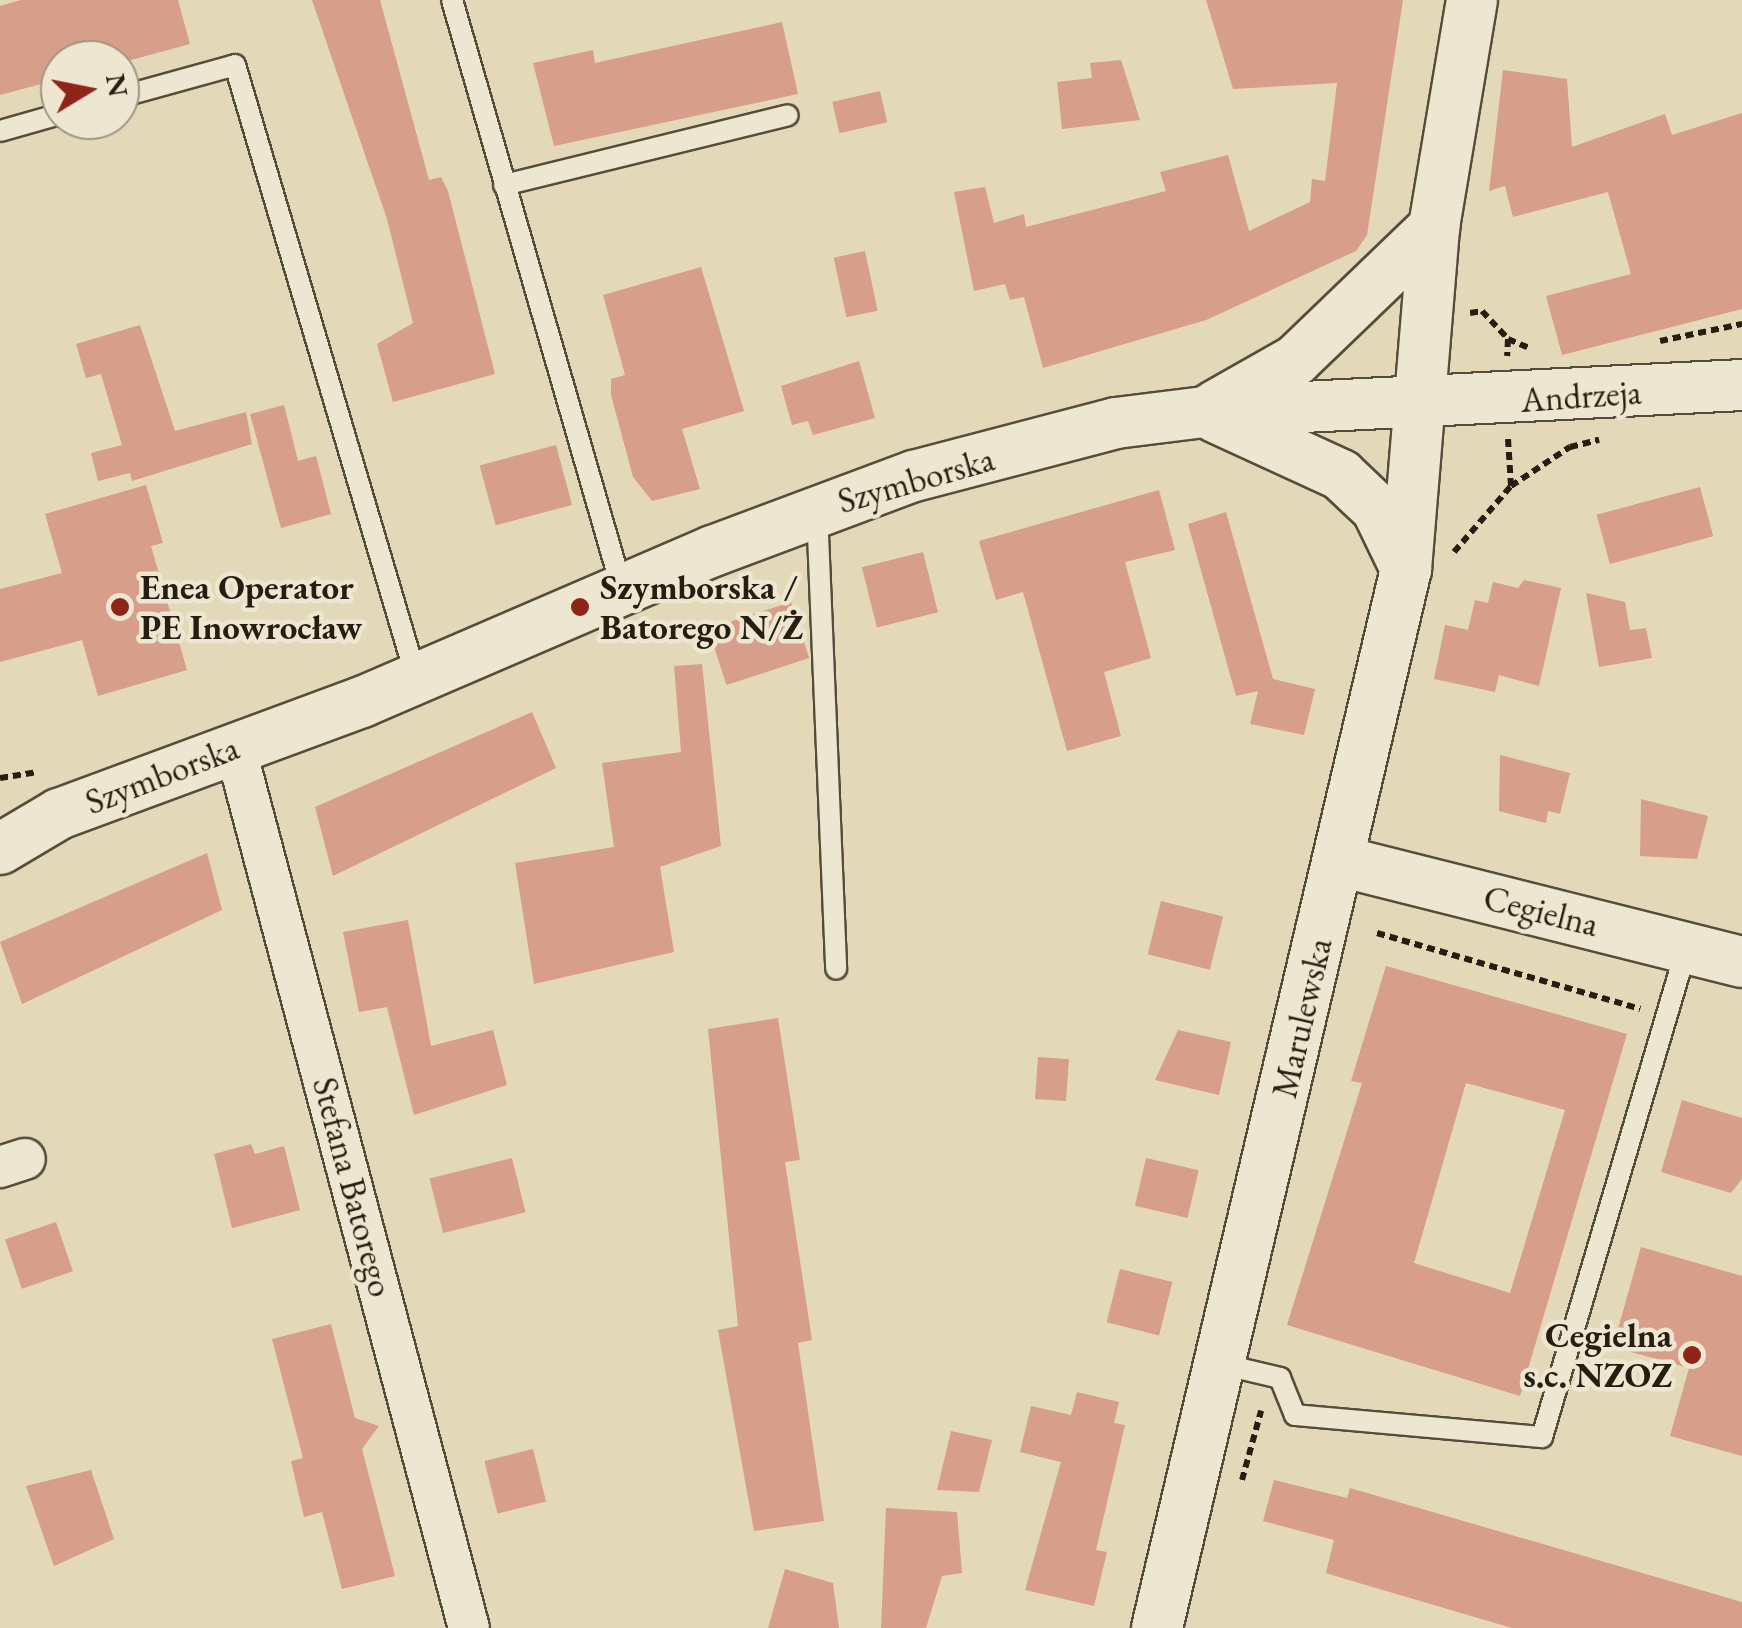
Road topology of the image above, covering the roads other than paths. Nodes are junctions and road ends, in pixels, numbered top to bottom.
1 (452, 0) edge
2 (1472, 0) edge
3 (140, 91) edge
4 (788, 115) dead end
5 (40, 120) edge
6 (0, 131) edge
7 (504, 185) junction
8 (1434, 227) junction
9 (1742, 385) edge
10 (1420, 404) junction
11 (1204, 412) junction
12 (816, 509) junction
13 (1406, 570) junction
14 (623, 590) junction
15 (417, 679) junction
16 (235, 748) junction
17 (59, 814) junction
18 (0, 820) edge
19 (0, 849) edge
20 (1340, 861) junction
21 (1687, 948) junction
22 (1742, 962) edge
23 (836, 969) dead end
24 (1221, 1364) junction
25 (469, 1628) edge
26 (1156, 1628) edge

1 - 7 lane
2 - 8 street
3 - 15 lane
4 - 7 lane
5 - 6 lane
7 - 14 lane
8 - 10 street
8 - 11 street
9 - 10 street, Andrzeja
10 - 11 street, Szymborska
10 - 13 street, Marulewska
11 - 12 street, Szymborska
11 - 13 street
12 - 14 street, Szymborska
12 - 23 lane
13 - 20 street, Marulewska
14 - 15 street, Szymborska
15 - 16 street, Szymborska
16 - 17 street, Szymborska
16 - 25 street, Stefana Batorego
17 - 18 street, Szymborska
17 - 19 street, Szymborska
20 - 21 street, Cegielna
20 - 24 street, Marulewska
21 - 22 street, Cegielna
21 - 24 lane
24 - 26 street, Marulewska

